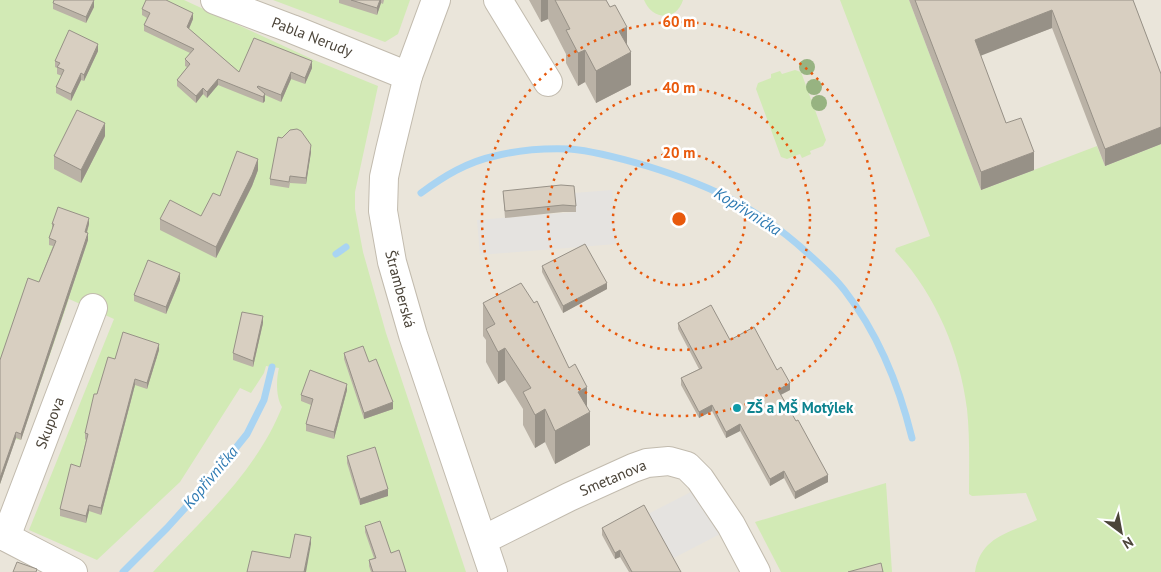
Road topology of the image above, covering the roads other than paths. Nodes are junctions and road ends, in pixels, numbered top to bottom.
1 (215, 0) edge
2 (436, 0) edge
3 (498, 0) edge
4 (408, 76) junction
5 (548, 82) dead end
6 (93, 308) dead end
7 (3, 536) edge
8 (483, 540) junction
9 (73, 572) edge
10 (493, 572) edge
11 (756, 572) edge

1 - 4 street, Pabla Nerudy
2 - 4 street, Štramberská
3 - 5 street
4 - 8 street, Štramberská
6 - 7 street, Skupova
7 - 9 street
8 - 10 street, Štramberská
8 - 11 street, Smetanova

